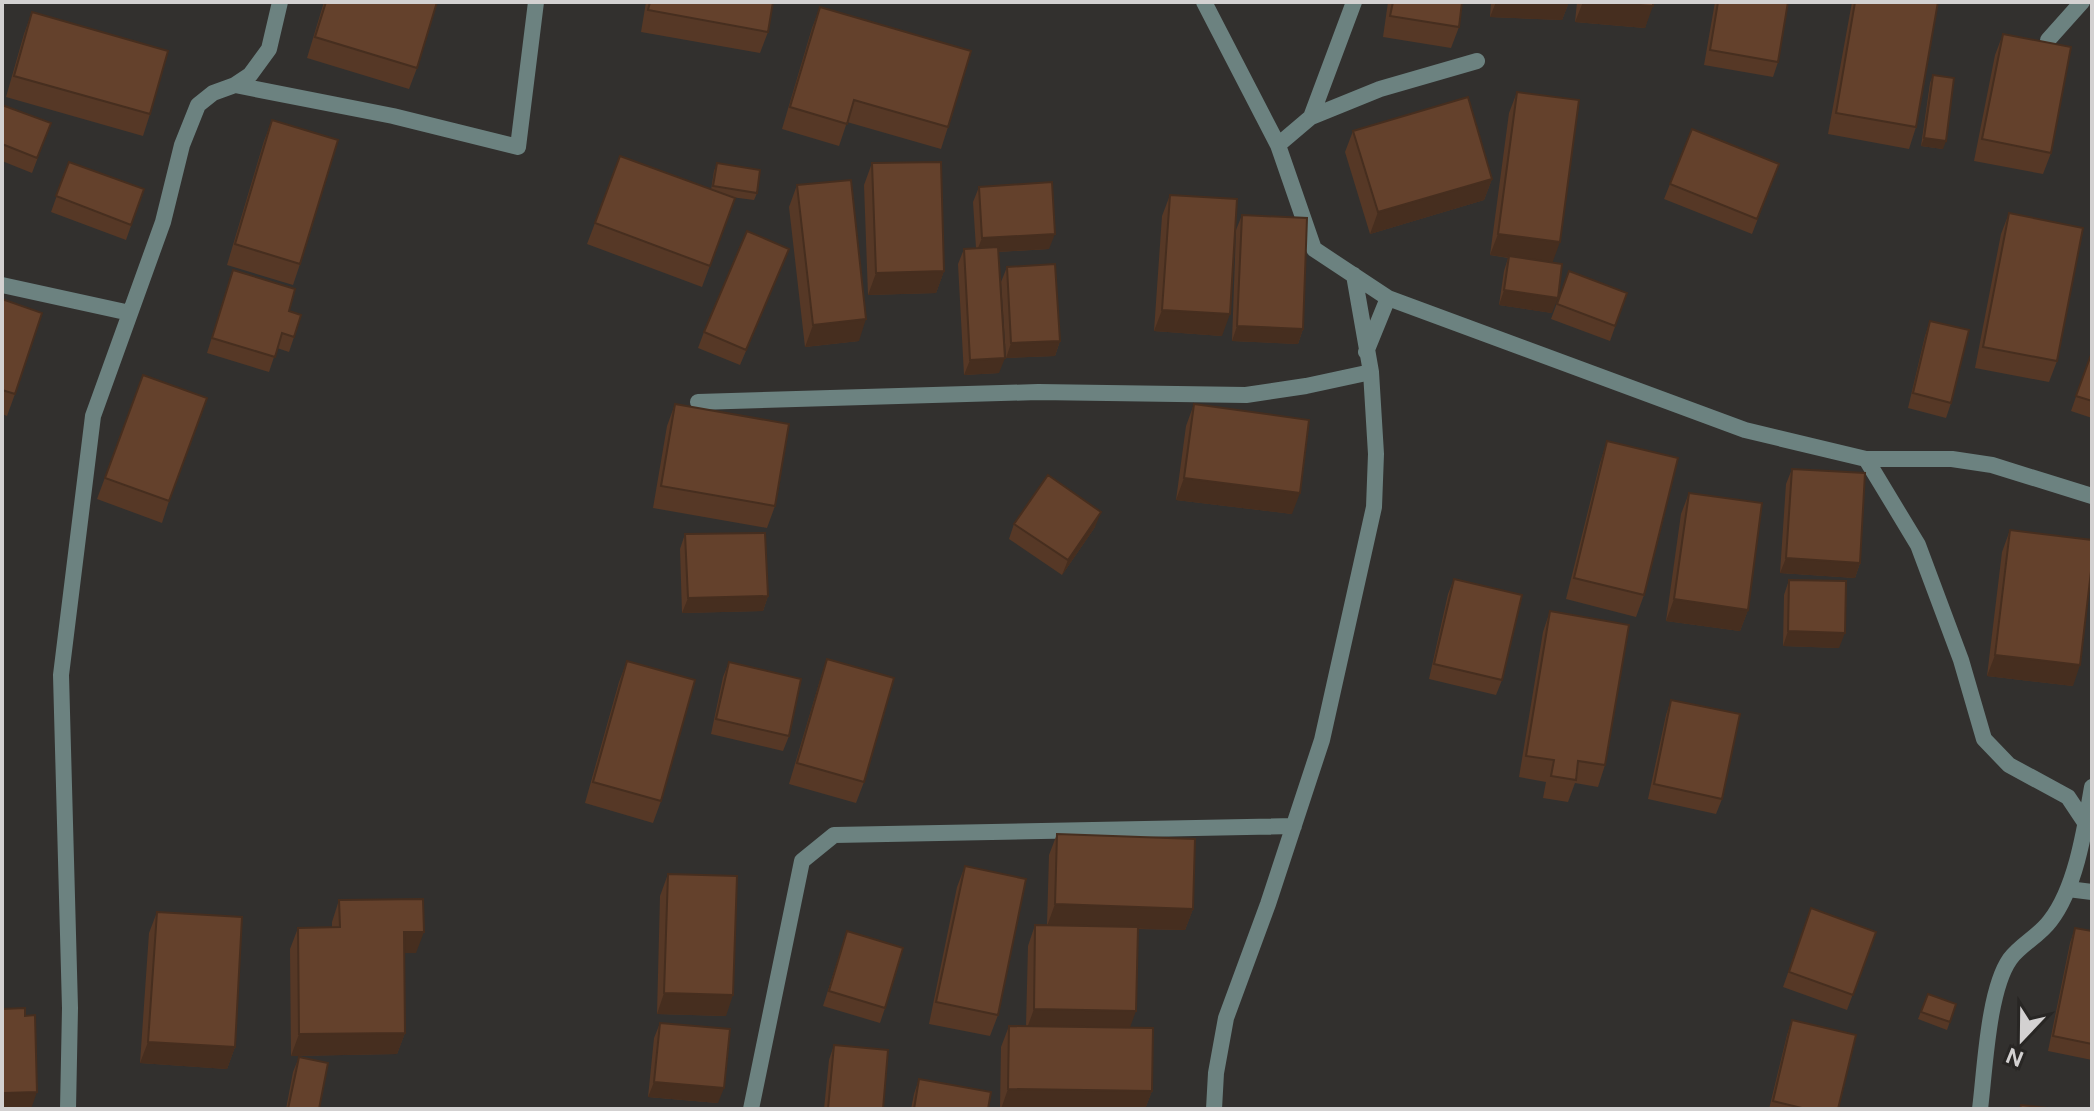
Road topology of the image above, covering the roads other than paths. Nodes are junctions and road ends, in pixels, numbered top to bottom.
1 (280, 2) edge
2 (536, 2) edge
3 (1204, 2) edge
4 (1354, 2) edge
5 (2082, 2) edge
6 (2048, 40) edge
7 (1477, 61) dead end
8 (235, 85) junction
9 (1311, 117) junction
10 (1278, 145) junction
11 (1354, 275) junction
12 (2, 285) edge
13 (1388, 298) junction
14 (130, 313) junction
15 (1366, 352) junction
16 (1371, 372) junction
17 (698, 402) dead end
18 (1866, 459) junction
19 (2092, 496) edge
20 (2092, 787) edge
21 (2086, 824) junction
22 (1294, 826) junction
23 (2068, 889) junction
24 (2092, 892) edge
25 (68, 1109) edge
26 (751, 1109) edge
27 (1214, 1109) edge
28 (1980, 1109) edge

1 - 8 street
2 - 8 street
3 - 10 street
4 - 9 street
5 - 6 street
7 - 9 street
8 - 14 street
9 - 10 street
10 - 11 street
11 - 13 street
11 - 15 street
12 - 14 street
13 - 15 street
13 - 18 street
14 - 25 street
15 - 16 street
16 - 17 street
16 - 22 street
18 - 19 street
18 - 21 street
20 - 21 street
21 - 23 street
22 - 26 street
22 - 27 street
23 - 24 street
23 - 28 street

